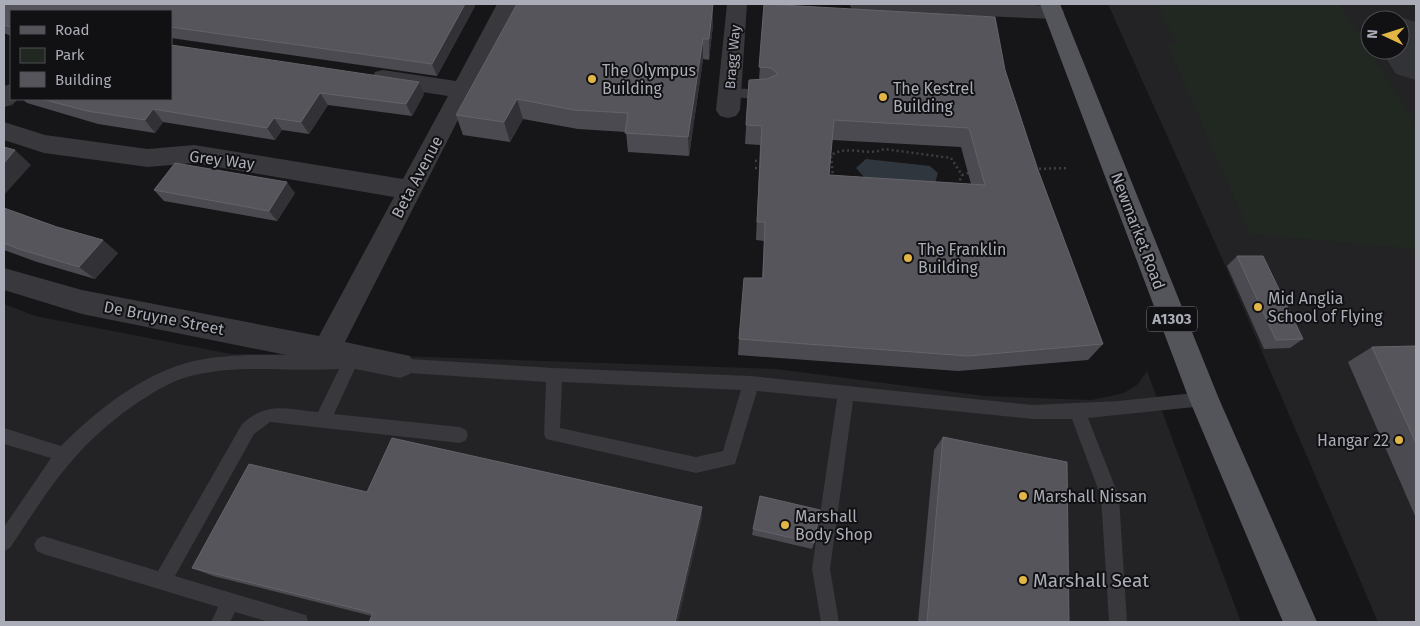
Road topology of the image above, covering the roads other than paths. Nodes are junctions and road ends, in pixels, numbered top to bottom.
1 (507, 4) edge
2 (737, 4) edge
3 (859, 4) edge
4 (1051, 8) edge
5 (366, 75) edge
6 (463, 90) junction
7 (768, 94) edge
8 (729, 101) joint
9 (4, 132) edge
10 (410, 190) junction
11 (4, 279) edge
12 (338, 356) junction
13 (400, 365) joint
14 (554, 375) junction
15 (751, 383) junction
16 (846, 392) junction
17 (1204, 399) junction
18 (1078, 412) junction
19 (323, 420) junction
20 (460, 435) dead end
21 (4, 436) edge
22 (65, 455) junction
23 (6, 535) edge
24 (43, 545) dead end
25 (162, 582) junction
26 (230, 603) junction
27 (220, 622) edge
28 (299, 622) edge
29 (830, 622) edge
30 (1118, 622) edge
31 (1300, 622) edge

1 - 6 street, Beta Avenue
2 - 8 street, Bragg Way
3 - 4 street
4 - 17 main road, Newmarket Road / A1303
5 - 6 street
6 - 10 street, Beta Avenue
7 - 8 lane
9 - 10 street, Grey Way
10 - 12 street, Beta Avenue
11 - 12 street, De Bruyne Street
12 - 13 street, De Bruyne Street
12 - 19 lane
12 - 22 lane
13 - 14 lane
14 - 15 lane
14 - 15 lane
15 - 16 lane
16 - 18 lane
16 - 29 lane
17 - 18 lane
17 - 31 main road, Newmarket Road / A1303
18 - 30 lane
19 - 20 lane
19 - 25 lane
21 - 22 lane
22 - 23 lane
24 - 25 lane
25 - 26 lane
26 - 27 lane
26 - 28 lane

